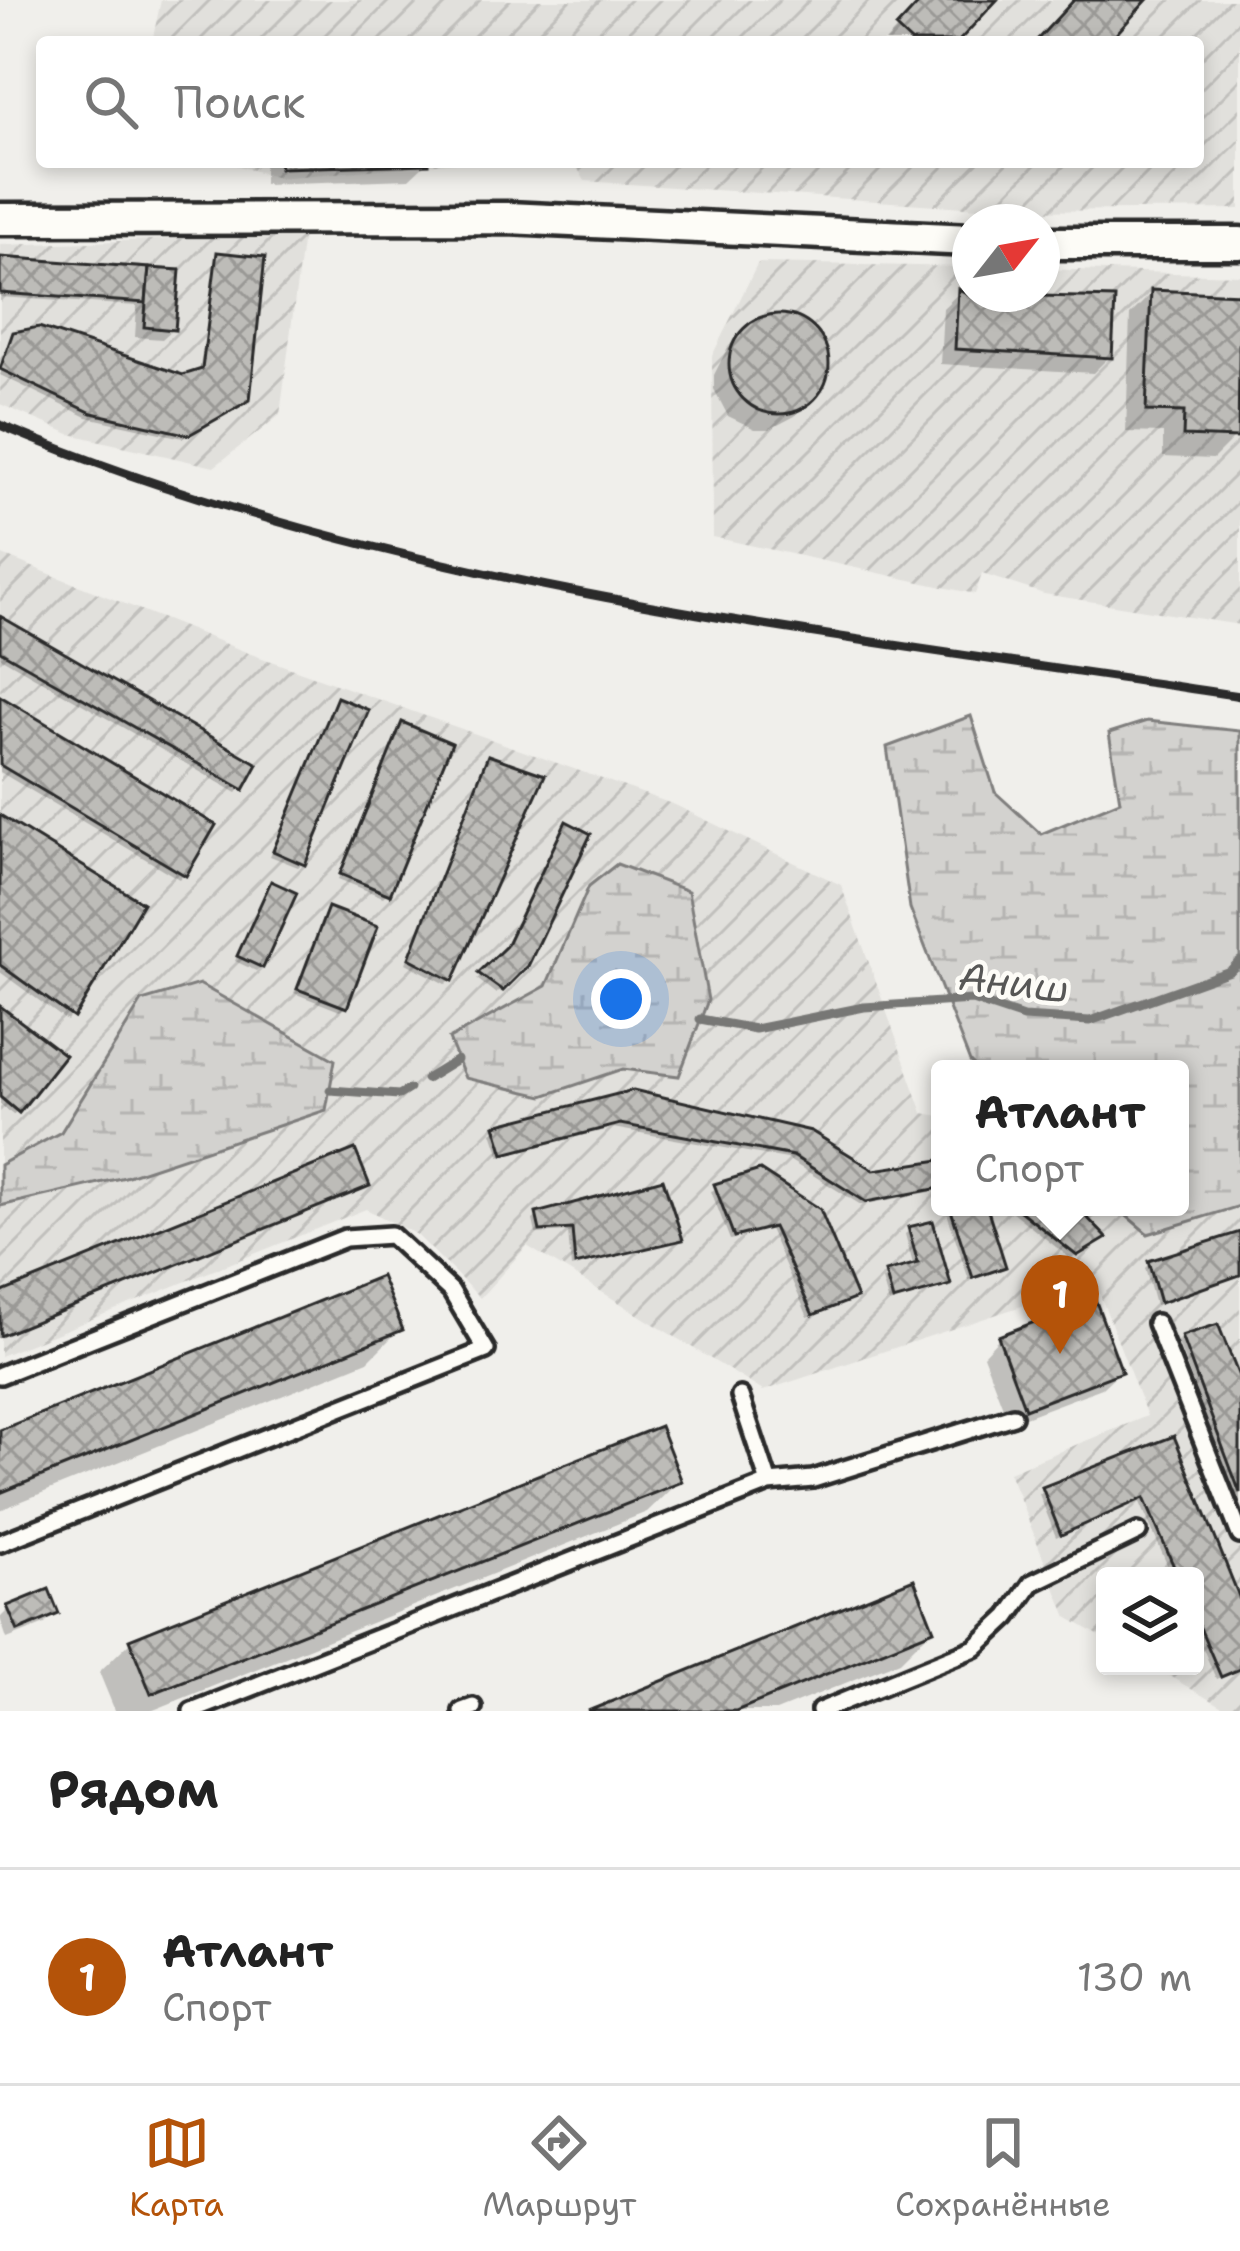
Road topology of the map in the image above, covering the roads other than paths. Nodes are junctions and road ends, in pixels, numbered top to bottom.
1 (0, 219) edge
2 (952, 239) edge
3 (1060, 243) edge
4 (1240, 244) edge
5 (1156, 1323) dead end
6 (0, 1375) edge
7 (740, 1396) dead end
8 (1013, 1416) dead end
9 (769, 1483) junction
10 (1138, 1532) dead end
11 (1240, 1535) edge
12 (0, 1544) edge
13 (192, 1711) edge
14 (820, 1711) edge

1 - 2 street
3 - 4 street
5 - 11 lane
6 - 12 lane
7 - 9 lane
8 - 9 lane
9 - 13 lane
10 - 14 lane

